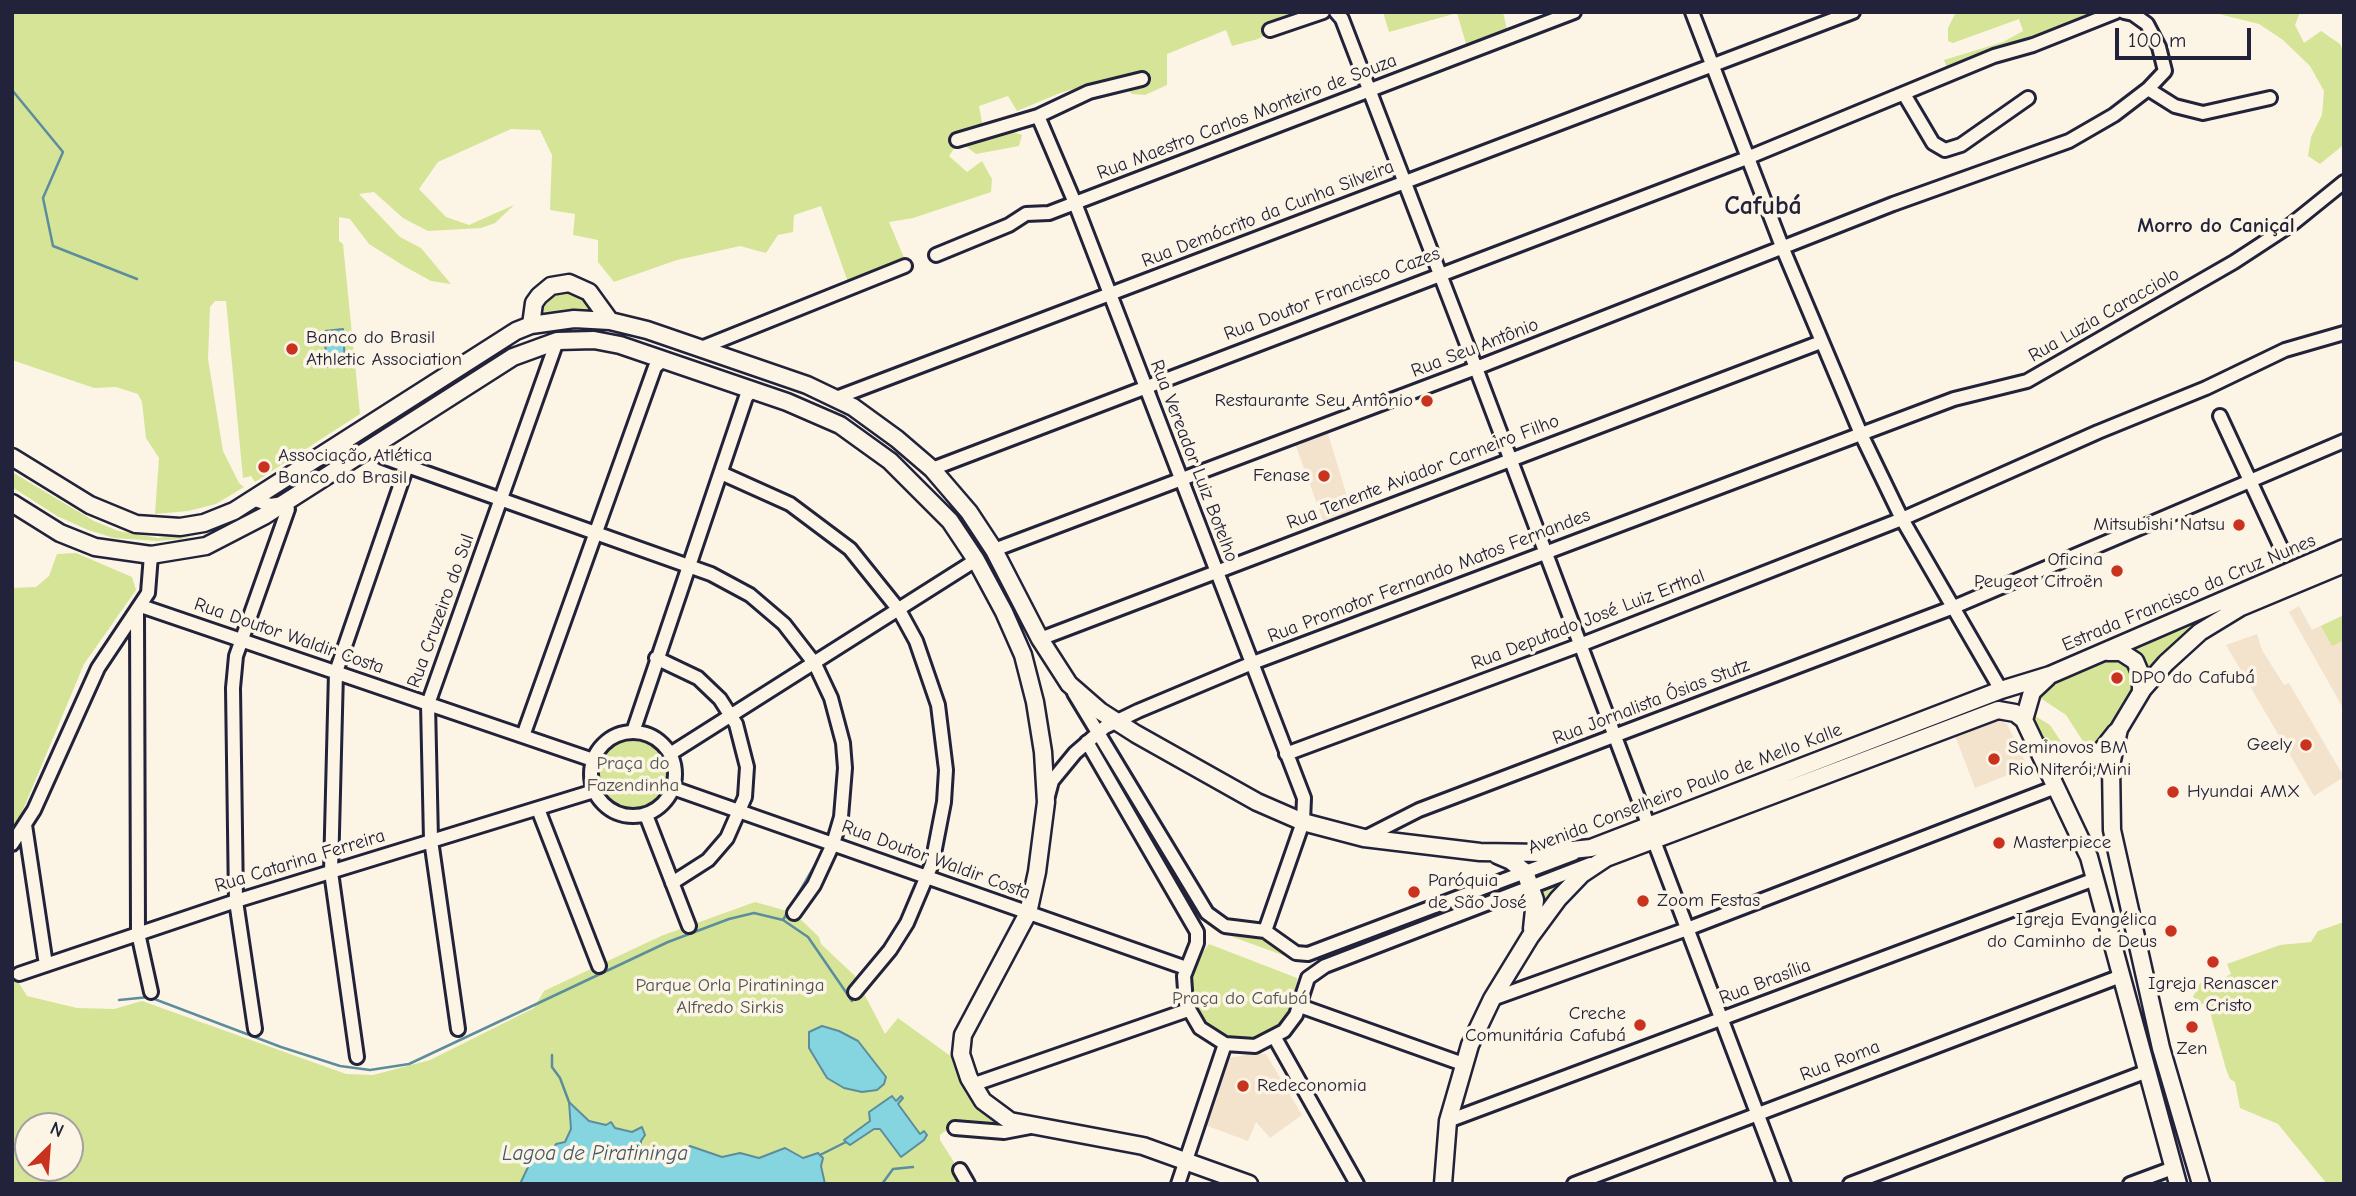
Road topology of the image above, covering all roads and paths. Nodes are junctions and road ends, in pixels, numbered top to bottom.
1 (1323, 12) edge
2 (1574, 12) edge
3 (1692, 12) edge
4 (1853, 12) edge
5 (2116, 12) edge
6 (2124, 12) edge
7 (1339, 16) edge
8 (1270, 30) dead end
9 (1713, 66) junction
10 (1142, 79) dead end
11 (2148, 89) junction
12 (1370, 91) junction
13 (1904, 94) junction
14 (2028, 98) dead end
15 (2270, 98) dead end
16 (1038, 116) junction
17 (957, 140) dead end
18 (1747, 158) junction
19 (1405, 182) junction
20 (2344, 182) edge
21 (1076, 203) junction
22 (1783, 250) junction
23 (936, 255) dead end
24 (905, 266) dead end
25 (1440, 274) junction
26 (1111, 297) junction
27 (610, 321) junction
28 (531, 325) junction
29 (2344, 333) edge
30 (557, 341) junction
31 (1821, 342) junction
32 (701, 348) junction
33 (662, 361) junction
34 (1476, 368) junction
35 (1146, 386) junction
36 (753, 390) junction
37 (836, 398) junction
38 (2220, 415) dead end
39 (1861, 434) junction
40 (2344, 441) edge
41 (375, 446) junction
42 (12, 457) edge
43 (1510, 460) junction
44 (407, 466) junction
45 (932, 469) junction
46 (721, 472) junction
47 (1179, 478) junction
48 (2250, 480) junction
49 (253, 499) junction
50 (501, 499) junction
51 (12, 503) edge
52 (284, 503) junction
53 (1902, 519) junction
54 (594, 532) junction
55 (2344, 548) edge
56 (994, 550) junction
57 (1546, 553) junction
58 (151, 555) junction
59 (2285, 556) junction
60 (976, 560) junction
61 (2310, 564) junction
62 (2344, 564) edge
63 (689, 565) junction
64 (1215, 572) junction
65 (2275, 579) junction
66 (1954, 607) junction
67 (139, 609) junction
68 (899, 610) junction
69 (1040, 639) junction
70 (241, 640) junction
71 (1580, 645) junction
72 (2102, 653) junction
73 (656, 658) junction
74 (815, 664) junction
75 (1250, 664) junction
76 (336, 673) junction
77 (2050, 675) junction
78 (2165, 681) dead end
79 (1069, 684) junction
80 (2001, 690) junction
81 (2142, 690) junction
82 (428, 704) junction
83 (731, 715) junction
84 (2024, 720) junction
85 (1117, 721) junction
86 (2119, 729) junction
87 (633, 732) junction
88 (1099, 732) junction
89 (523, 736) junction
90 (1615, 737) junction
91 (2034, 740) junction
92 (1087, 743) junction
93 (670, 754) junction
94 (1286, 754) junction
95 (593, 760) junction
96 (2056, 787) junction
97 (673, 788) junction
98 (594, 791) junction
99 (1046, 802) junction
100 (538, 809) junction
101 (741, 811) junction
102 (646, 815) junction
103 (1303, 822) junction
104 (1647, 824) junction
105 (25, 825) junction
106 (1364, 838) junction
107 (431, 840) junction
108 (1654, 841) junction
109 (12, 844) edge
110 (834, 844) junction
111 (1591, 848) junction
112 (1480, 852) junction
113 (1606, 858) junction
114 (331, 872) junction
115 (928, 877) junction
116 (1527, 879) junction
117 (2095, 879) junction
118 (672, 883) junction
119 (236, 901) junction
120 (794, 913) dead end
121 (1028, 913) junction
122 (689, 926) dead end
123 (1687, 929) junction
124 (1265, 931) junction
125 (138, 933) junction
126 (1530, 937) junction
127 (46, 965) junction
128 (599, 966) dead end
129 (1186, 968) junction
130 (19, 974) dead end
131 (2121, 976) junction
132 (151, 992) dead end
133 (855, 992) dead end
134 (1492, 999) junction
135 (1300, 1006) junction
136 (1188, 1010) junction
137 (1721, 1019) junction
138 (255, 1029) dead end
139 (458, 1029) dead end
140 (1275, 1038) junction
141 (1225, 1044) junction
142 (357, 1057) dead end
143 (1463, 1064) junction
144 (2145, 1073) junction
145 (972, 1084) junction
146 (1757, 1113) junction
147 (1448, 1121) junction
148 (1031, 1127) junction
149 (955, 1128) dead end
150 (1186, 1159) junction
151 (960, 1170) dead end
152 (2175, 1176) edge
153 (968, 1184) edge
154 (1178, 1184) edge
155 (1248, 1184) edge
156 (1357, 1184) edge
157 (1443, 1184) edge
158 (1574, 1184) edge
159 (1784, 1184) edge
160 (1850, 1184) edge
161 (2130, 1184) edge
162 (2201, 1184) edge

1 - 8 street
2 - 12 street, Rua Maestro Carlos Monteiro de Souza
3 - 9 street
4 - 9 street, Rua Demócrito da Cunha Silveira
5 - 13 street, Rua Doutor Francisco Cazes
6 - 11 street
7 - 12 street
9 - 18 street
9 - 19 street, Rua Demócrito da Cunha Silveira
10 - 16 street
11 - 15 street
11 - 22 street, Rua Seu Antônio
12 - 19 street
12 - 21 street, Rua Maestro Carlos Monteiro de Souza
13 - 14 street
13 - 18 street, Rua Doutor Francisco Cazes
16 - 17 street
16 - 21 street, Rua Vereador Luiz Botelho
18 - 22 street
18 - 25 street, Rua Doutor Francisco Cazes
19 - 25 street
19 - 26 street, Rua Demócrito da Cunha Silveira
20 - 39 street, Rua Luzia Caracciolo
21 - 23 street, Rua Maestro Carlos Monteiro de Souza
21 - 26 street, Rua Vereador Luiz Botelho
22 - 31 street
22 - 34 street, Rua Seu Antônio
24 - 32 street
25 - 34 street
25 - 35 street, Rua Doutor Francisco Cazes
26 - 35 street, Rua Vereador Luiz Botelho
26 - 37 street, Rua Demócrito da Cunha Silveira
27 - 28 main road
27 - 28 main road
27 - 32 main road
28 - 30 main road
28 - 49 main road
29 - 53 street, Rua Deputado José Luiz Erthal
30 - 33 main road
30 - 41 main road
30 - 50 street, Rua Cruzeiro do Sul
31 - 39 street
31 - 43 street, Rua Tenente Aviador Carneiro Filho
32 - 37 main road
33 - 36 main road
33 - 54 street
34 - 43 street
34 - 47 street, Rua Seu Antônio
35 - 45 street, Rua Doutor Francisco Cazes
35 - 47 street, Rua Vereador Luiz Botelho
36 - 46 street
36 - 60 main road
37 - 45 main road
38 - 48 street
39 - 53 street
39 - 57 street, Rua Promotor Fernando Matos Fernandes
40 - 48 street, Rua Jornalista Ósias Stutz
41 - 44 street
41 - 52 main road
42 - 49 main road
43 - 57 street
43 - 64 street, Rua Tenente Aviador Carneiro Filho
44 - 50 street
44 - 76 street
45 - 56 main road
46 - 63 street
46 - 68 street
47 - 56 street, Rua Seu Antônio
47 - 64 street, Rua Vereador Luiz Botelho
48 - 59 street
48 - 66 street, Rua Jornalista Ósias Stutz
49 - 52 street
50 - 54 street
50 - 82 street, Rua Cruzeiro do Sul
51 - 58 main road
52 - 58 main road
52 - 70 street
53 - 66 street
53 - 71 street, Rua Deputado José Luiz Erthal
54 - 63 street
54 - 89 street
55 - 61 main road, Estrada Francisco da Cruz Nunes
56 - 69 main road
57 - 71 street
57 - 75 street, Rua Promotor Fernando Matos Fernandes
58 - 67 street
59 - 61 street
59 - 65 street
60 - 68 street
60 - 99 main road
61 - 65 main road, Estrada Francisco da Cruz Nunes
62 - 81 main road, Estrada Francisco da Cruz Nunes
63 - 73 street
63 - 74 street
64 - 69 street, Rua Tenente Aviador Carneiro Filho
64 - 75 street, Rua Vereador Luiz Botelho
65 - 72 main road, Estrada Francisco da Cruz Nunes
66 - 80 street
66 - 90 street, Rua Jornalista Ósias Stutz
67 - 70 street, Rua Doutor Waldir Costa
67 - 105 street
67 - 125 street
68 - 74 street
68 - 115 street
69 - 79 main road
70 - 76 street, Rua Doutor Waldir Costa
70 - 119 street
71 - 90 street
71 - 94 street, Rua Deputado José Luiz Erthal
72 - 77 main road, Estrada Francisco da Cruz Nunes
72 - 81 main road
73 - 83 street
73 - 87 street
74 - 83 street
74 - 110 street
75 - 85 street, Rua Promotor Fernando Matos Fernandes
75 - 94 street, Rua Vereador Luiz Botelho
76 - 82 street, Rua Doutor Waldir Costa
76 - 114 street
77 - 80 main road, Avenida Conselheiro Paulo de Mello Kalle
77 - 84 main road
78 - 81 main road
79 - 85 main road
79 - 88 street
80 - 104 main road, Avenida Conselheiro Paulo de Mello Kalle
81 - 86 main road, Estrada Francisco da Cruz Nunes
82 - 89 street, Rua Doutor Waldir Costa
82 - 107 street, Rua Cruzeiro do Sul
83 - 93 street
83 - 101 street
84 - 91 main road
84 - 108 main road, Avenida Conselheiro Paulo de Mello Kalle
85 - 88 street, Rua Promotor Fernando Matos Fernandes
85 - 103 main road
86 - 91 main road
86 - 162 main road, Estrada Francisco da Cruz Nunes
87 - 93 street
87 - 95 street
88 - 92 street, Rua Promotor Fernando Matos Fernandes
88 - 124 street
89 - 95 street, Rua Doutor Waldir Costa
90 - 104 street
90 - 106 street, Rua Jornalista Ósias Stutz
91 - 96 main road
92 - 99 street, Rua Promotor Fernando Matos Fernandes
92 - 129 street
93 - 97 street
94 - 103 street, Rua Vereador Luiz Botelho
95 - 98 street
96 - 117 main road
96 - 123 street
97 - 101 street, Rua Doutor Waldir Costa
97 - 102 street
98 - 100 street, Rua Catarina Ferreira
98 - 102 street
99 - 121 main road
100 - 107 street, Rua Catarina Ferreira
100 - 128 street
101 - 110 street, Rua Doutor Waldir Costa
101 - 118 street
102 - 118 street
103 - 106 main road
103 - 124 street
104 - 111 main road, Avenida Conselheiro Paulo de Mello Kalle
105 - 109 street
105 - 127 street
106 - 112 main road
107 - 114 street, Rua Catarina Ferreira
107 - 139 street, Rua Cruzeiro do Sul
108 - 113 main road, Avenida Conselheiro Paulo de Mello Kalle
108 - 123 street
110 - 115 street, Rua Doutor Waldir Costa
110 - 120 street
111 - 112 main road
111 - 116 street, Avenida Conselheiro Paulo de Mello Kalle
112 - 116 main road
113 - 116 street, Avenida Conselheiro Paulo de Mello Kalle
113 - 126 main road
114 - 119 street, Rua Catarina Ferreira
114 - 142 street
115 - 121 street, Rua Doutor Waldir Costa
115 - 133 street
116 - 124 street, Avenida Conselheiro Paulo de Mello Kalle
116 - 126 main road
116 - 135 street, Avenida Conselheiro Paulo de Mello Kalle
117 - 131 main road
117 - 137 street, Rua Brasília
118 - 122 street
119 - 125 street, Rua Catarina Ferreira
119 - 138 street
121 - 129 street, Rua Doutor Waldir Costa
121 - 145 main road
123 - 134 street
123 - 137 street
125 - 127 street, Rua Catarina Ferreira
125 - 132 street
126 - 134 main road
127 - 130 street, Rua Catarina Ferreira
129 - 136 street
131 - 144 main road
131 - 146 street, Rua Roma
134 - 143 main road
135 - 140 street
135 - 143 street
136 - 141 street
136 - 145 street
137 - 146 street
137 - 147 street, Rua Brasília
140 - 141 street
140 - 156 street
141 - 150 street
143 - 147 main road
144 - 152 main road
144 - 160 street
145 - 148 main road
146 - 158 street, Rua Roma
146 - 159 street
147 - 157 main road
148 - 149 street
148 - 150 main road
150 - 154 street
150 - 155 main road
151 - 153 street
152 - 161 street

